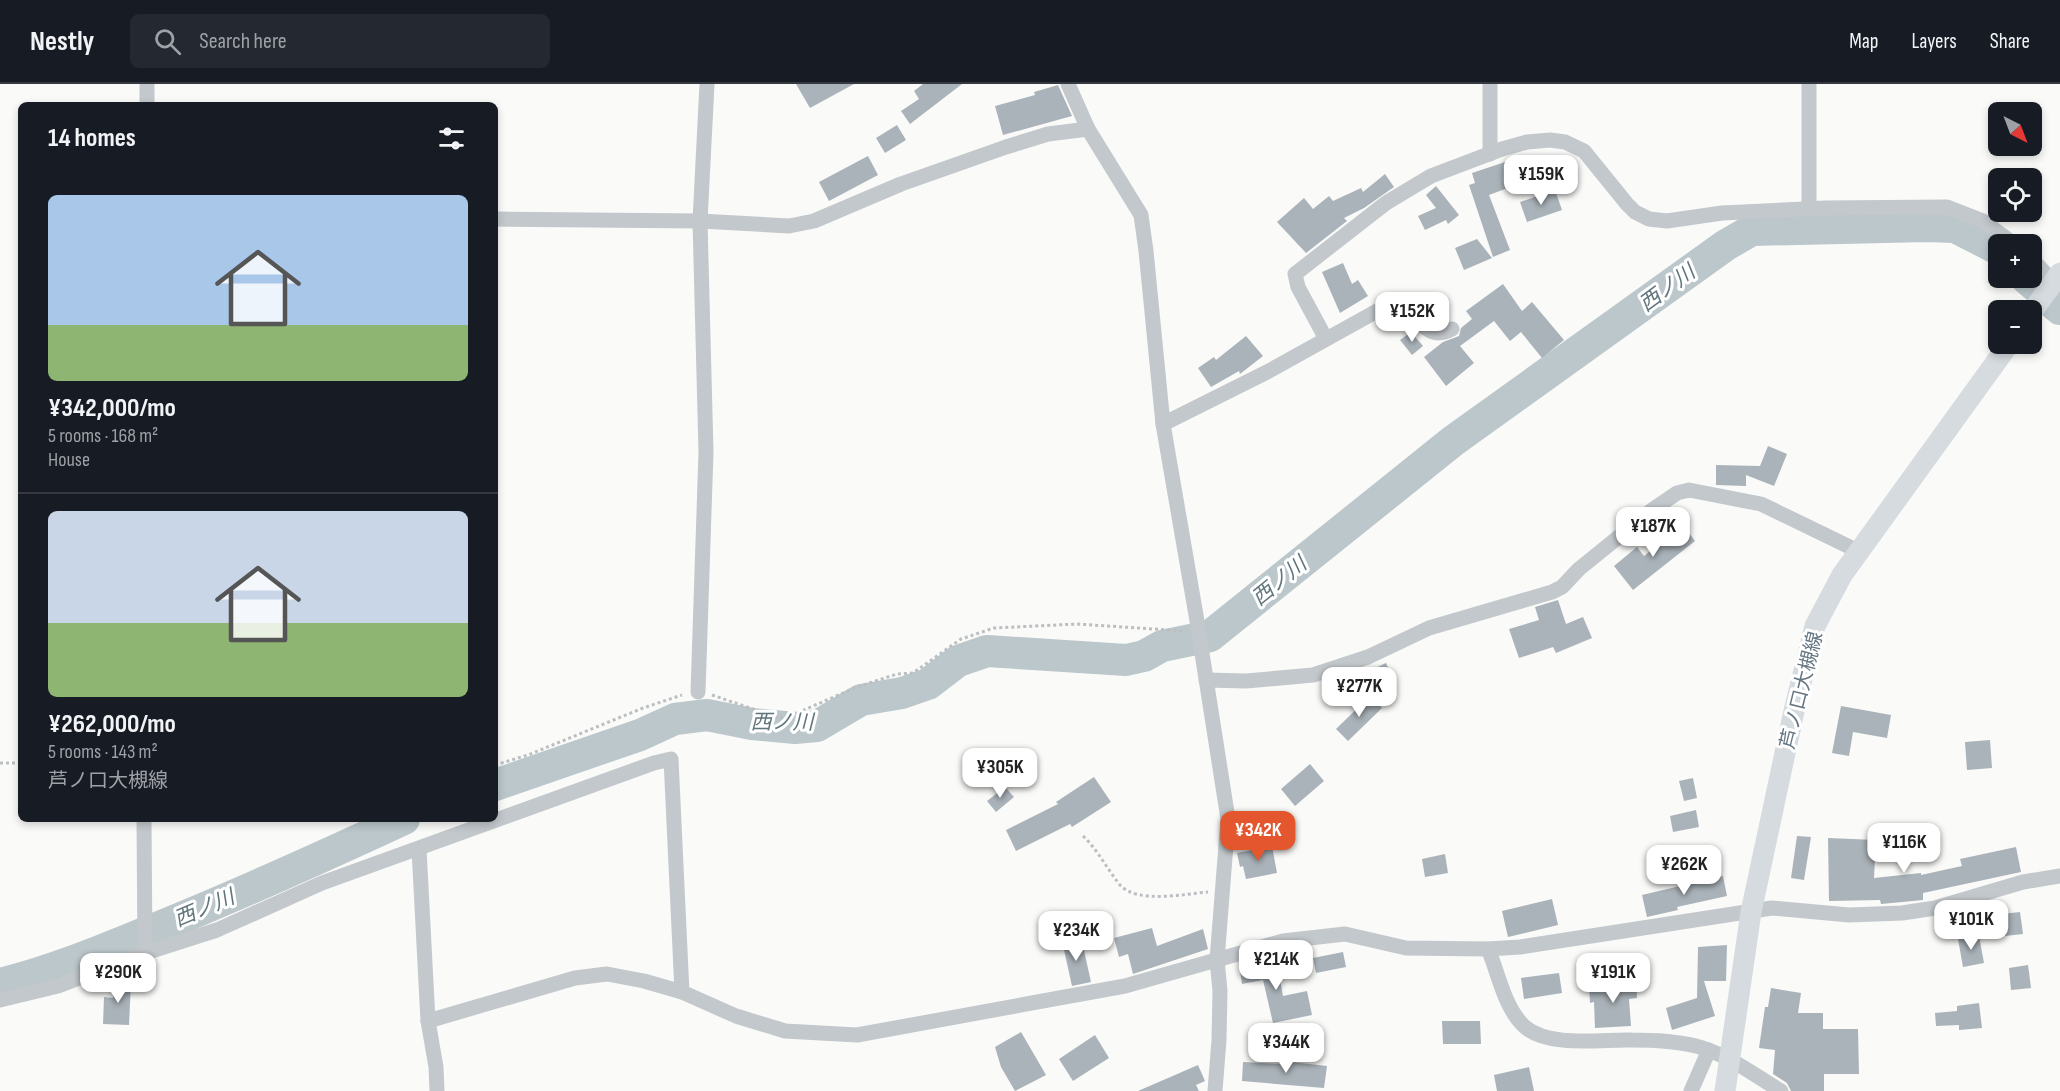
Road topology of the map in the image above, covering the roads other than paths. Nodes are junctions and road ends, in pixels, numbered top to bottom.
1 (147, 84) edge
2 (707, 84) edge
3 (1068, 84) edge
4 (1490, 84) edge
5 (1809, 84) edge
6 (147, 102) edge
7 (1088, 129) junction
8 (1490, 154) junction
9 (1809, 210) junction
10 (498, 219) edge
11 (700, 221) junction
12 (2001, 234) edge
13 (2042, 268) edge
14 (2058, 282) edge
15 (2042, 301) edge
16 (1452, 329) dead end
17 (1326, 339) junction
18 (2002, 354) edge
19 (1163, 424) junction
20 (1858, 551) junction
21 (1206, 680) junction
22 (698, 692) road end
23 (498, 819) edge
24 (144, 822) edge
25 (489, 822) edge
26 (419, 849) junction
27 (2060, 876) edge
28 (1751, 912) junction
29 (1488, 949) junction
30 (145, 953) junction
31 (1217, 960) junction
32 (682, 992) junction
33 (0, 1000) edge
34 (428, 1021) junction
35 (1709, 1050) junction
36 (1728, 1059) junction
37 (437, 1091) edge
38 (1215, 1091) edge
39 (1691, 1091) edge
40 (1725, 1091) edge
41 (1780, 1091) edge

1 - 6 street
2 - 11 street
3 - 7 street
4 - 8 street
5 - 9 street
7 - 11 street
7 - 19 street
8 - 9 street
8 - 17 street
9 - 12 street
10 - 11 street
11 - 22 street
13 - 14 street
14 - 15 main road
16 - 17 street
17 - 19 street
18 - 20 main road, 芦ノ口大槻線
19 - 21 street
20 - 21 street
20 - 28 main road, 芦ノ口大槻線
21 - 31 street
23 - 32 street
24 - 30 street
25 - 26 street
26 - 30 street
26 - 34 street
27 - 28 street
28 - 29 street
28 - 36 main road, 芦ノ口大槻線
29 - 31 street
29 - 35 street
30 - 33 street
31 - 32 street
31 - 38 street
32 - 34 street
34 - 37 street
35 - 36 street
35 - 39 street
36 - 40 main road, 芦ノ口大槻線
36 - 41 street

